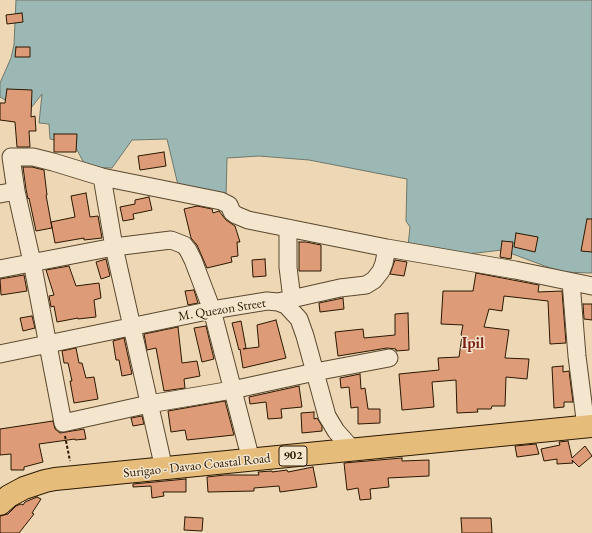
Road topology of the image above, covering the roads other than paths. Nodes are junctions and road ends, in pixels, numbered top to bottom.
1 (102, 177) junction
2 (8, 192) edge
3 (288, 228) junction
4 (114, 247) junction
5 (387, 248) junction
6 (32, 262) junction
7 (0, 269) edge
8 (572, 282) junction
9 (592, 286) edge
10 (285, 300) junction
11 (212, 310) junction
12 (132, 327) junction
13 (48, 345) junction
14 (0, 354) edge
15 (389, 358) dead end
16 (315, 372) junction
17 (232, 390) junction
18 (149, 404) junction
19 (589, 426) edge
20 (352, 450) junction
21 (251, 460) junction
22 (164, 469) junction
23 (0, 504) edge

1 - 2 street
1 - 3 street
1 - 4 street
2 - 6 street
3 - 5 street
3 - 10 street
4 - 6 street
4 - 11 street
4 - 12 street
5 - 8 street
5 - 10 street
6 - 7 street
6 - 13 street
8 - 9 street
8 - 19 street
10 - 11 street, M. Quezon Street
10 - 16 street, M. Quezon Street
11 - 12 street, M. Quezon Street
11 - 17 street
12 - 13 street, M. Quezon Street
12 - 18 street
13 - 14 street, M. Quezon Street
13 - 18 street
15 - 16 street
16 - 17 street
16 - 20 street, M. Quezon Street
17 - 18 street
17 - 21 street
18 - 22 street
19 - 20 highway, Surigao - Davao Coastal Road / 902
20 - 21 highway, Surigao - Davao Coastal Road / 902
21 - 22 highway, Surigao - Davao Coastal Road / 902
22 - 23 highway, Surigao - Davao Coastal Road / 902

